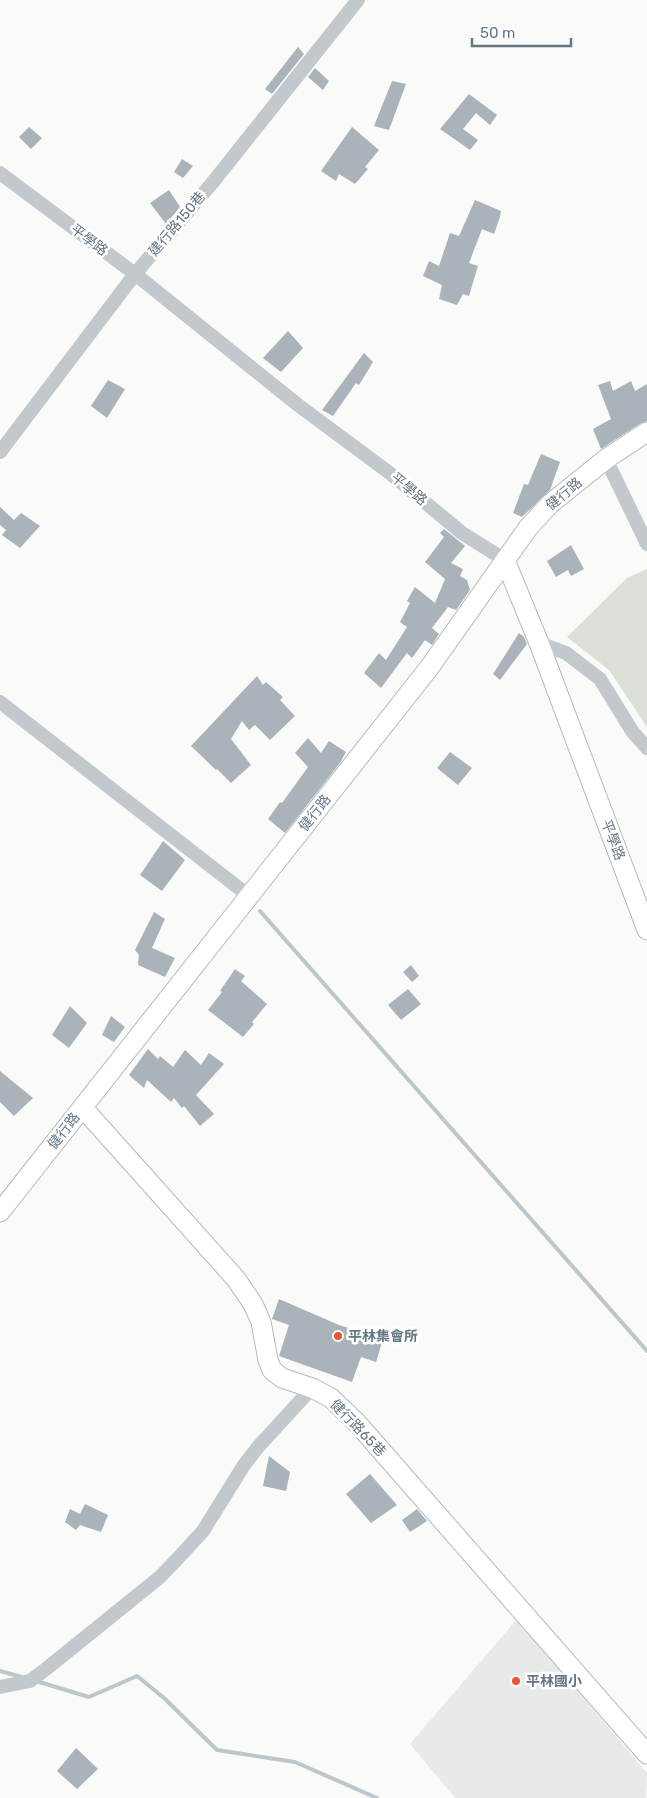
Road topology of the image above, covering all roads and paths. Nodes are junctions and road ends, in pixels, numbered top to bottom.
1 (358, 0) edge
2 (0, 172) edge
3 (135, 274) junction
4 (647, 432) edge
5 (0, 452) edge
6 (606, 459) junction
7 (647, 544) edge
8 (505, 560) junction
9 (539, 643) junction
10 (0, 702) edge
11 (647, 748) edge
12 (250, 896) junction
13 (647, 930) edge
14 (83, 1108) junction
15 (0, 1212) edge
16 (312, 1388) junction
17 (0, 1687) edge
18 (647, 1754) edge

1 - 3 street, 建行路150巷
2 - 3 street, 平學路
3 - 5 street, 建行路150巷
3 - 8 street, 平學路
4 - 6 street, 健行路
6 - 7 street
6 - 8 street, 健行路
8 - 9 street, 平學路
8 - 12 street, 健行路
9 - 11 street
9 - 13 street, 平學路
10 - 12 street
12 - 14 street, 健行路
14 - 15 street, 健行路
14 - 16 street, 健行路65巷
16 - 17 street
16 - 18 street, 健行路65巷

